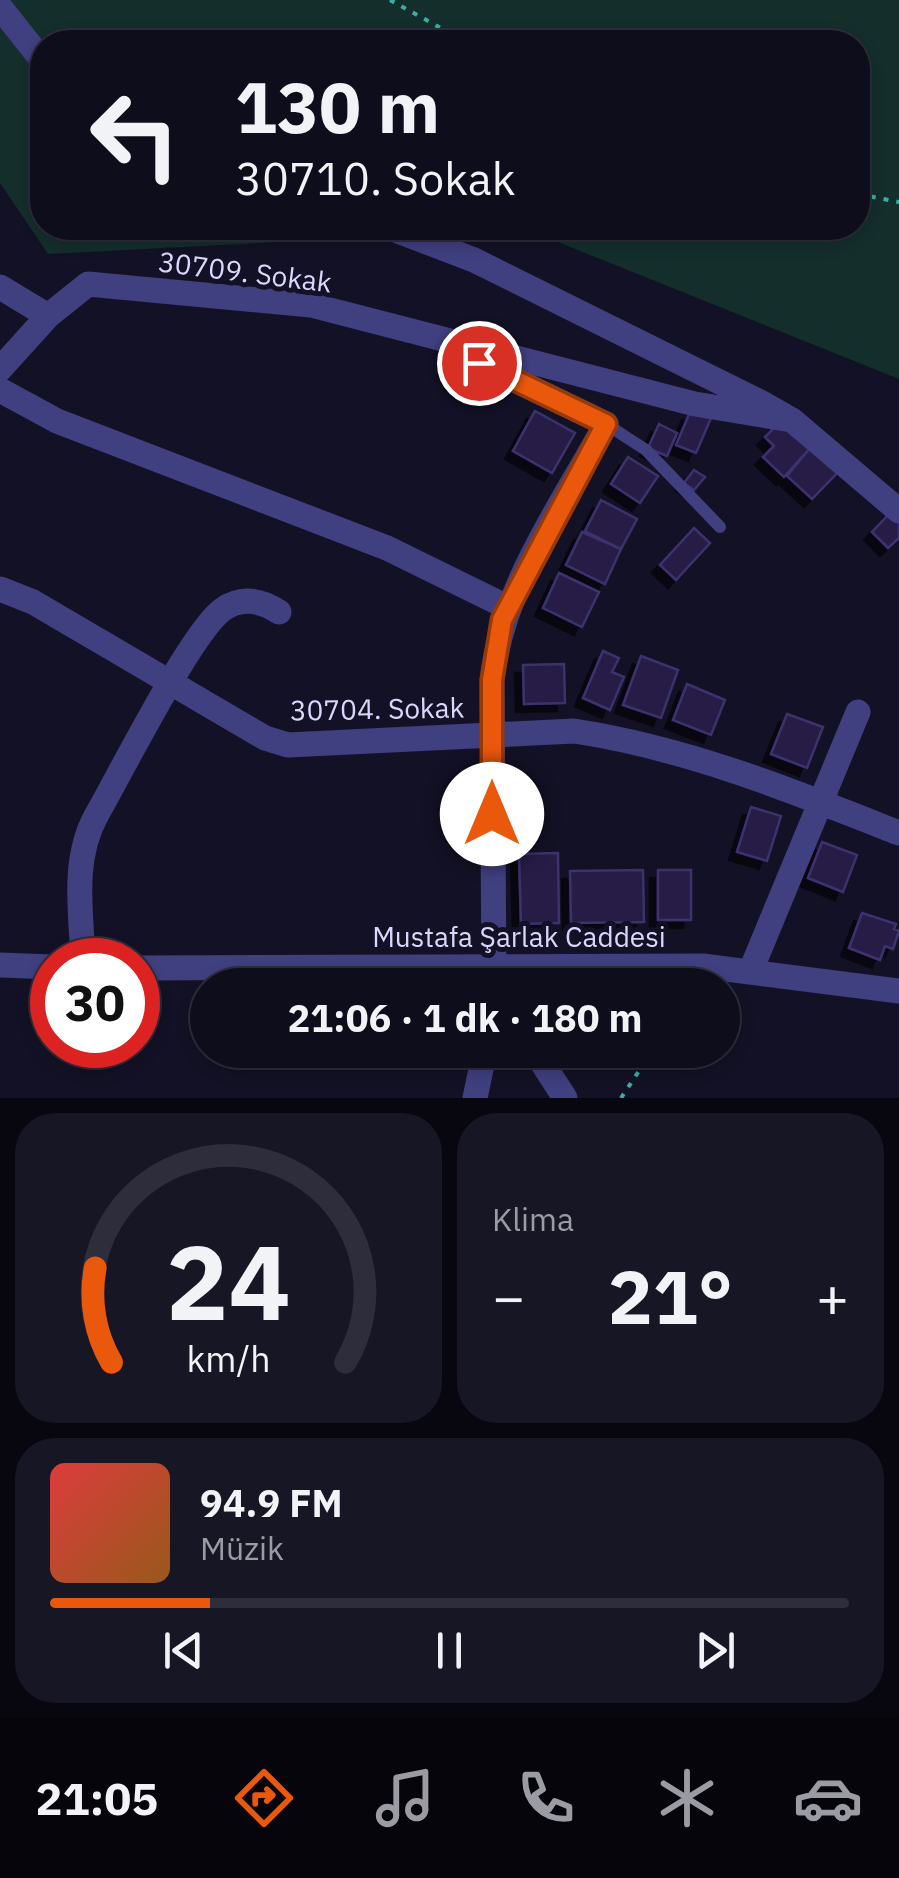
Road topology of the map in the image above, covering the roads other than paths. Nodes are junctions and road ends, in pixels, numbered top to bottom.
1 (0, 7) edge
2 (30, 45) edge
3 (422, 240) edge
4 (0, 287) edge
5 (48, 316) junction
6 (415, 333) junction
7 (0, 369) edge
8 (0, 390) edge
9 (792, 420) junction
10 (606, 424) junction
11 (899, 511) edge
12 (720, 527) dead end
13 (0, 589) edge
14 (507, 607) junction
15 (279, 612) dead end
16 (173, 683) junction
17 (858, 712) dead end
18 (492, 736) junction
19 (820, 802) junction
20 (899, 832) edge
21 (82, 938) edge
22 (0, 965) edge
23 (30, 966) edge
24 (493, 968) edge
25 (666, 968) edge
26 (727, 968) edge
27 (160, 969) edge
28 (190, 969) edge
29 (740, 969) edge
30 (750, 970) junction
31 (899, 991) edge
32 (481, 1068) edge
33 (546, 1068) edge
34 (475, 1098) edge
35 (565, 1098) edge

1 - 2 street
3 - 9 street
4 - 5 street
5 - 6 street, 30709. Sokak
5 - 7 street, 30709. Sokak
6 - 9 street, 30709. Sokak
6 - 10 street
8 - 14 street
9 - 11 street
10 - 12 lane
10 - 14 street
13 - 16 street, 30704. Sokak
14 - 18 street
15 - 16 street
16 - 18 street, 30704. Sokak
16 - 21 street
17 - 19 street
18 - 19 street, 30704. Sokak
18 - 24 street
19 - 20 street, 30704. Sokak
19 - 30 street
22 - 23 street
25 - 26 street, Mustafa Şarlak Caddesi
27 - 28 street, Mustafa Şarlak Caddesi
29 - 30 street, Mustafa Şarlak Caddesi
30 - 31 street, Mustafa Şarlak Caddesi
32 - 34 street
33 - 35 street

